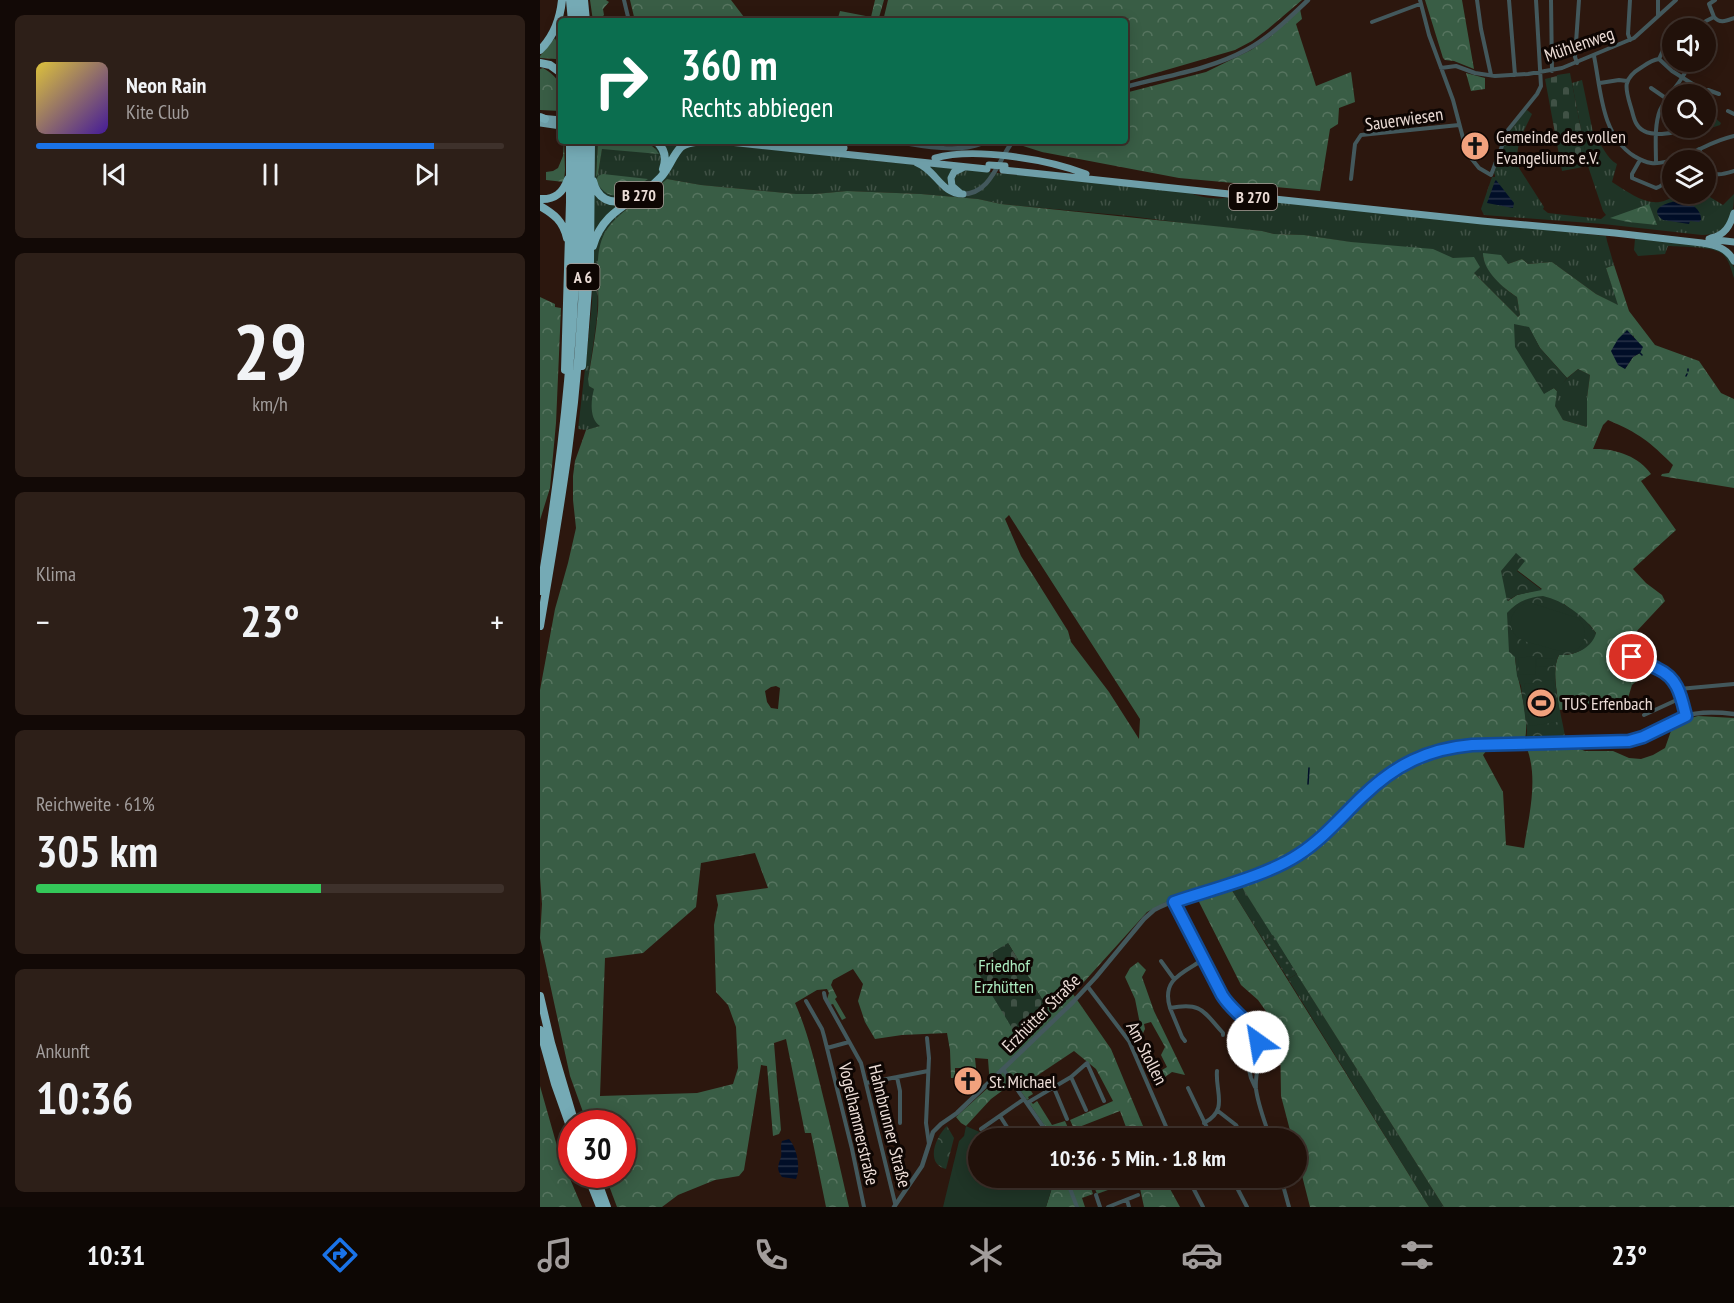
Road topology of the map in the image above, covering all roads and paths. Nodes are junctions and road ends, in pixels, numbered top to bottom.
1 (562, 0) edge
2 (570, 0) edge
3 (577, 0) edge
4 (624, 0) edge
5 (1308, 0) edge
6 (1477, 0) edge
7 (1509, 0) edge
8 (1536, 0) edge
9 (1551, 0) edge
10 (1579, 0) edge
11 (1630, 0) edge
12 (1658, 0) edge
13 (1676, 0) edge
14 (1715, 0) edge
15 (1420, 2) edge
16 (1658, 16) junction
17 (1714, 17) joint
18 (560, 18) edge
19 (564, 18) edge
20 (572, 18) edge
21 (579, 18) edge
22 (628, 18) edge
23 (1734, 18) edge
24 (558, 22) edge
25 (1372, 22) dead end
26 (1630, 40) junction
27 (540, 50) edge
28 (1662, 52) edge
29 (1594, 55) junction
30 (1659, 59) junction
31 (540, 63) edge
32 (1577, 63) junction
33 (1442, 68) junction
34 (558, 71) edge
35 (1552, 71) junction
36 (1540, 72) junction
37 (1685, 72) edge
38 (1491, 75) junction
39 (1515, 75) junction
40 (1682, 78) junction
41 (1627, 81) junction
42 (1600, 83) junction
43 (1678, 84) edge
44 (1692, 84) edge
45 (1128, 86) edge
46 (1650, 88) dead end
47 (1716, 93) edge
48 (1719, 94) dead end
49 (1662, 96) edge
50 (1662, 109) edge
51 (1728, 111) dead end
52 (1734, 114) edge
53 (541, 119) edge
54 (558, 123) edge
55 (558, 124) edge
56 (1459, 125) junction
57 (540, 128) edge
58 (1657, 134) junction
59 (1662, 134) edge
60 (1734, 136) edge
61 (570, 144) edge
62 (577, 144) edge
63 (584, 144) edge
64 (591, 144) edge
65 (659, 144) edge
66 (687, 144) edge
67 (757, 144) edge
68 (791, 144) edge
69 (909, 144) edge
70 (979, 144) edge
71 (1011, 144) edge
72 (1699, 149) edge
73 (842, 151) junction
74 (854, 152) junction
75 (1003, 155) junction
76 (935, 158) junction
77 (912, 160) junction
78 (1640, 160) junction
79 (1662, 162) edge
80 (591, 163) junction
81 (1656, 163) junction
82 (967, 166) junction
83 (988, 167) junction
84 (1004, 168) junction
85 (1734, 171) edge
86 (570, 172) junction
87 (1086, 174) junction
88 (1716, 175) edge
89 (1351, 179) dead end
90 (1662, 186) edge
91 (963, 194) junction
92 (540, 199) edge
93 (540, 206) edge
94 (1734, 213) edge
95 (1473, 218) junction
96 (1734, 234) edge
97 (1700, 240) junction
98 (1734, 244) edge
99 (569, 248) junction
100 (1734, 261) edge
101 (590, 262) junction
102 (567, 397) junction
103 (573, 412) junction
104 (540, 591) edge
105 (540, 626) edge
106 (1632, 657) dead end
107 (1734, 684) edge
108 (1679, 689) junction
109 (1681, 698) junction
110 (1734, 714) edge
111 (1644, 715) dead end
112 (1686, 716) junction
113 (1174, 902) junction
114 (1204, 959) junction
115 (1161, 961) dead end
116 (1174, 979) junction
117 (1088, 987) junction
118 (824, 993) dead end
119 (540, 996) edge
120 (806, 1000) dead end
121 (1170, 1008) junction
122 (540, 1030) edge
123 (1223, 1035) dead end
124 (927, 1038) dead end
125 (1185, 1041) dead end
126 (1242, 1041) dead end
127 (849, 1042) junction
128 (827, 1048) junction
129 (1003, 1069) junction
130 (928, 1071) junction
131 (1217, 1071) dead end
132 (897, 1077) junction
133 (1071, 1077) junction
134 (866, 1083) junction
135 (1256, 1087) junction
136 (1054, 1088) junction
137 (1188, 1088) dead end
138 (1026, 1101) junction
139 (1104, 1101) dead end
140 (564, 1110) edge
141 (572, 1110) edge
142 (1086, 1110) dead end
143 (1218, 1111) junction
144 (1000, 1116) junction
145 (1067, 1119) dead end
146 (900, 1123) dead end
147 (1204, 1123) junction
148 (1007, 1127) dead end
149 (982, 1128) edge
150 (1044, 1128) edge
151 (1167, 1128) edge
152 (1207, 1128) edge
153 (1238, 1128) edge
154 (1267, 1128) edge
155 (929, 1144) junction
156 (593, 1188) edge
157 (600, 1188) edge
158 (1070, 1188) edge
159 (1193, 1188) edge
160 (1237, 1188) edge
161 (1284, 1188) edge
162 (1096, 1195) dead end
163 (1138, 1195) dead end
164 (1127, 1200) junction
165 (894, 1205) edge
166 (600, 1207) edge
167 (607, 1207) edge
168 (864, 1207) edge
169 (1077, 1207) edge
170 (1100, 1207) edge
171 (1108, 1207) edge
172 (1129, 1207) edge
173 (1203, 1207) edge
174 (1247, 1207) edge
175 (1289, 1207) edge

1 - 18 highway
1 - 19 highway
2 - 20 highway
3 - 21 highway
4 - 22 street
5 - 45 street
6 - 38 street
7 - 39 street
8 - 36 street
9 - 35 street
10 - 32 street
11 - 26 street
12 - 16 street
13 - 16 street, Mühlenweg
14 - 17 street
15 - 25 street, Sauerwiesen
15 - 33 street, Sauerwiesen
16 - 26 street, Mühlenweg
17 - 23 street
24 - 27 highway
26 - 29 street, Mühlenweg
28 - 30 street
29 - 32 street, Mühlenweg
29 - 42 street
30 - 40 street
30 - 41 street
31 - 34 highway
32 - 35 street, Mühlenweg
33 - 38 street, Mühlenweg
33 - 56 street, Sauerwiesen
35 - 36 street, Mühlenweg
36 - 39 street, Mühlenweg
36 - 56 street, Sauerwiesen
37 - 40 street
38 - 39 street, Mühlenweg
40 - 43 street
40 - 44 street
41 - 42 street
41 - 58 street
42 - 78 street
46 - 49 street
47 - 48 street
50 - 58 street
51 - 52 street
53 - 54 highway
55 - 57 highway
56 - 89 street, Sauerwiesen
58 - 59 street
58 - 81 street
60 - 72 street
61 - 86 highway
62 - 102 highway, A 6
63 - 103 highway, A 6
64 - 80 highway
65 - 80 highway
66 - 101 highway, B 270
67 - 73 highway, B 270
68 - 73 highway, B 270
69 - 70 street
71 - 75 street
73 - 74 highway, B 270
74 - 76 highway, B 270
74 - 77 highway, B 270
75 - 76 highway
75 - 87 highway
75 - 91 street
76 - 83 highway, B 270
77 - 82 highway, B 270
77 - 91 highway
78 - 81 street
78 - 90 street
79 - 81 street
80 - 101 highway
82 - 83 highway, B 270
82 - 91 highway
83 - 84 highway, B 270
84 - 87 highway, B 270
84 - 95 highway, B 270
85 - 88 street
86 - 92 highway
86 - 99 highway, A 6
87 - 95 highway, B 270
93 - 99 highway, A 6
94 - 96 highway
94 - 97 highway, B 270
95 - 97 highway, B 270
97 - 98 highway
97 - 100 highway, B 270
99 - 102 highway, A 6
101 - 103 highway
102 - 104 highway, A 6
103 - 105 highway, A 6
106 - 108 street
107 - 108 street
108 - 109 street
109 - 111 street
109 - 112 street
110 - 112 street
112 - 113 street, Erzhütter Straße
113 - 114 street
113 - 117 street, Erzhütter Straße
114 - 116 street
114 - 135 street
115 - 116 street
116 - 121 street
117 - 129 street, Erzhütter Straße
117 - 151 street, Am Stollen
118 - 127 street, Hahnbrunner Straße
119 - 141 highway
120 - 128 street, Vogelhammerstraße
121 - 123 street
121 - 125 street
122 - 140 highway
124 - 130 street
126 - 135 street
127 - 128 street, Vogelhammerstraße
127 - 134 street, Hahnbrunner Straße
128 - 168 street, Vogelhammerstraße
129 - 138 street
129 - 155 street, Erzhütter Straße
130 - 132 street
130 - 155 street
131 - 143 street
132 - 134 street
132 - 146 street
133 - 136 street
133 - 139 street
133 - 142 street
134 - 165 street, Hahnbrunner Straße
135 - 154 street
136 - 138 street
136 - 145 street
137 - 147 street
138 - 144 street
138 - 150 street
143 - 147 street
143 - 153 street
144 - 148 street
144 - 149 street
147 - 152 street
155 - 165 street, Erzhütter Straße
156 - 166 highway
157 - 167 highway
158 - 169 street
159 - 173 street
160 - 174 street
161 - 175 street
162 - 170 street
163 - 164 street
164 - 171 street
164 - 172 street

